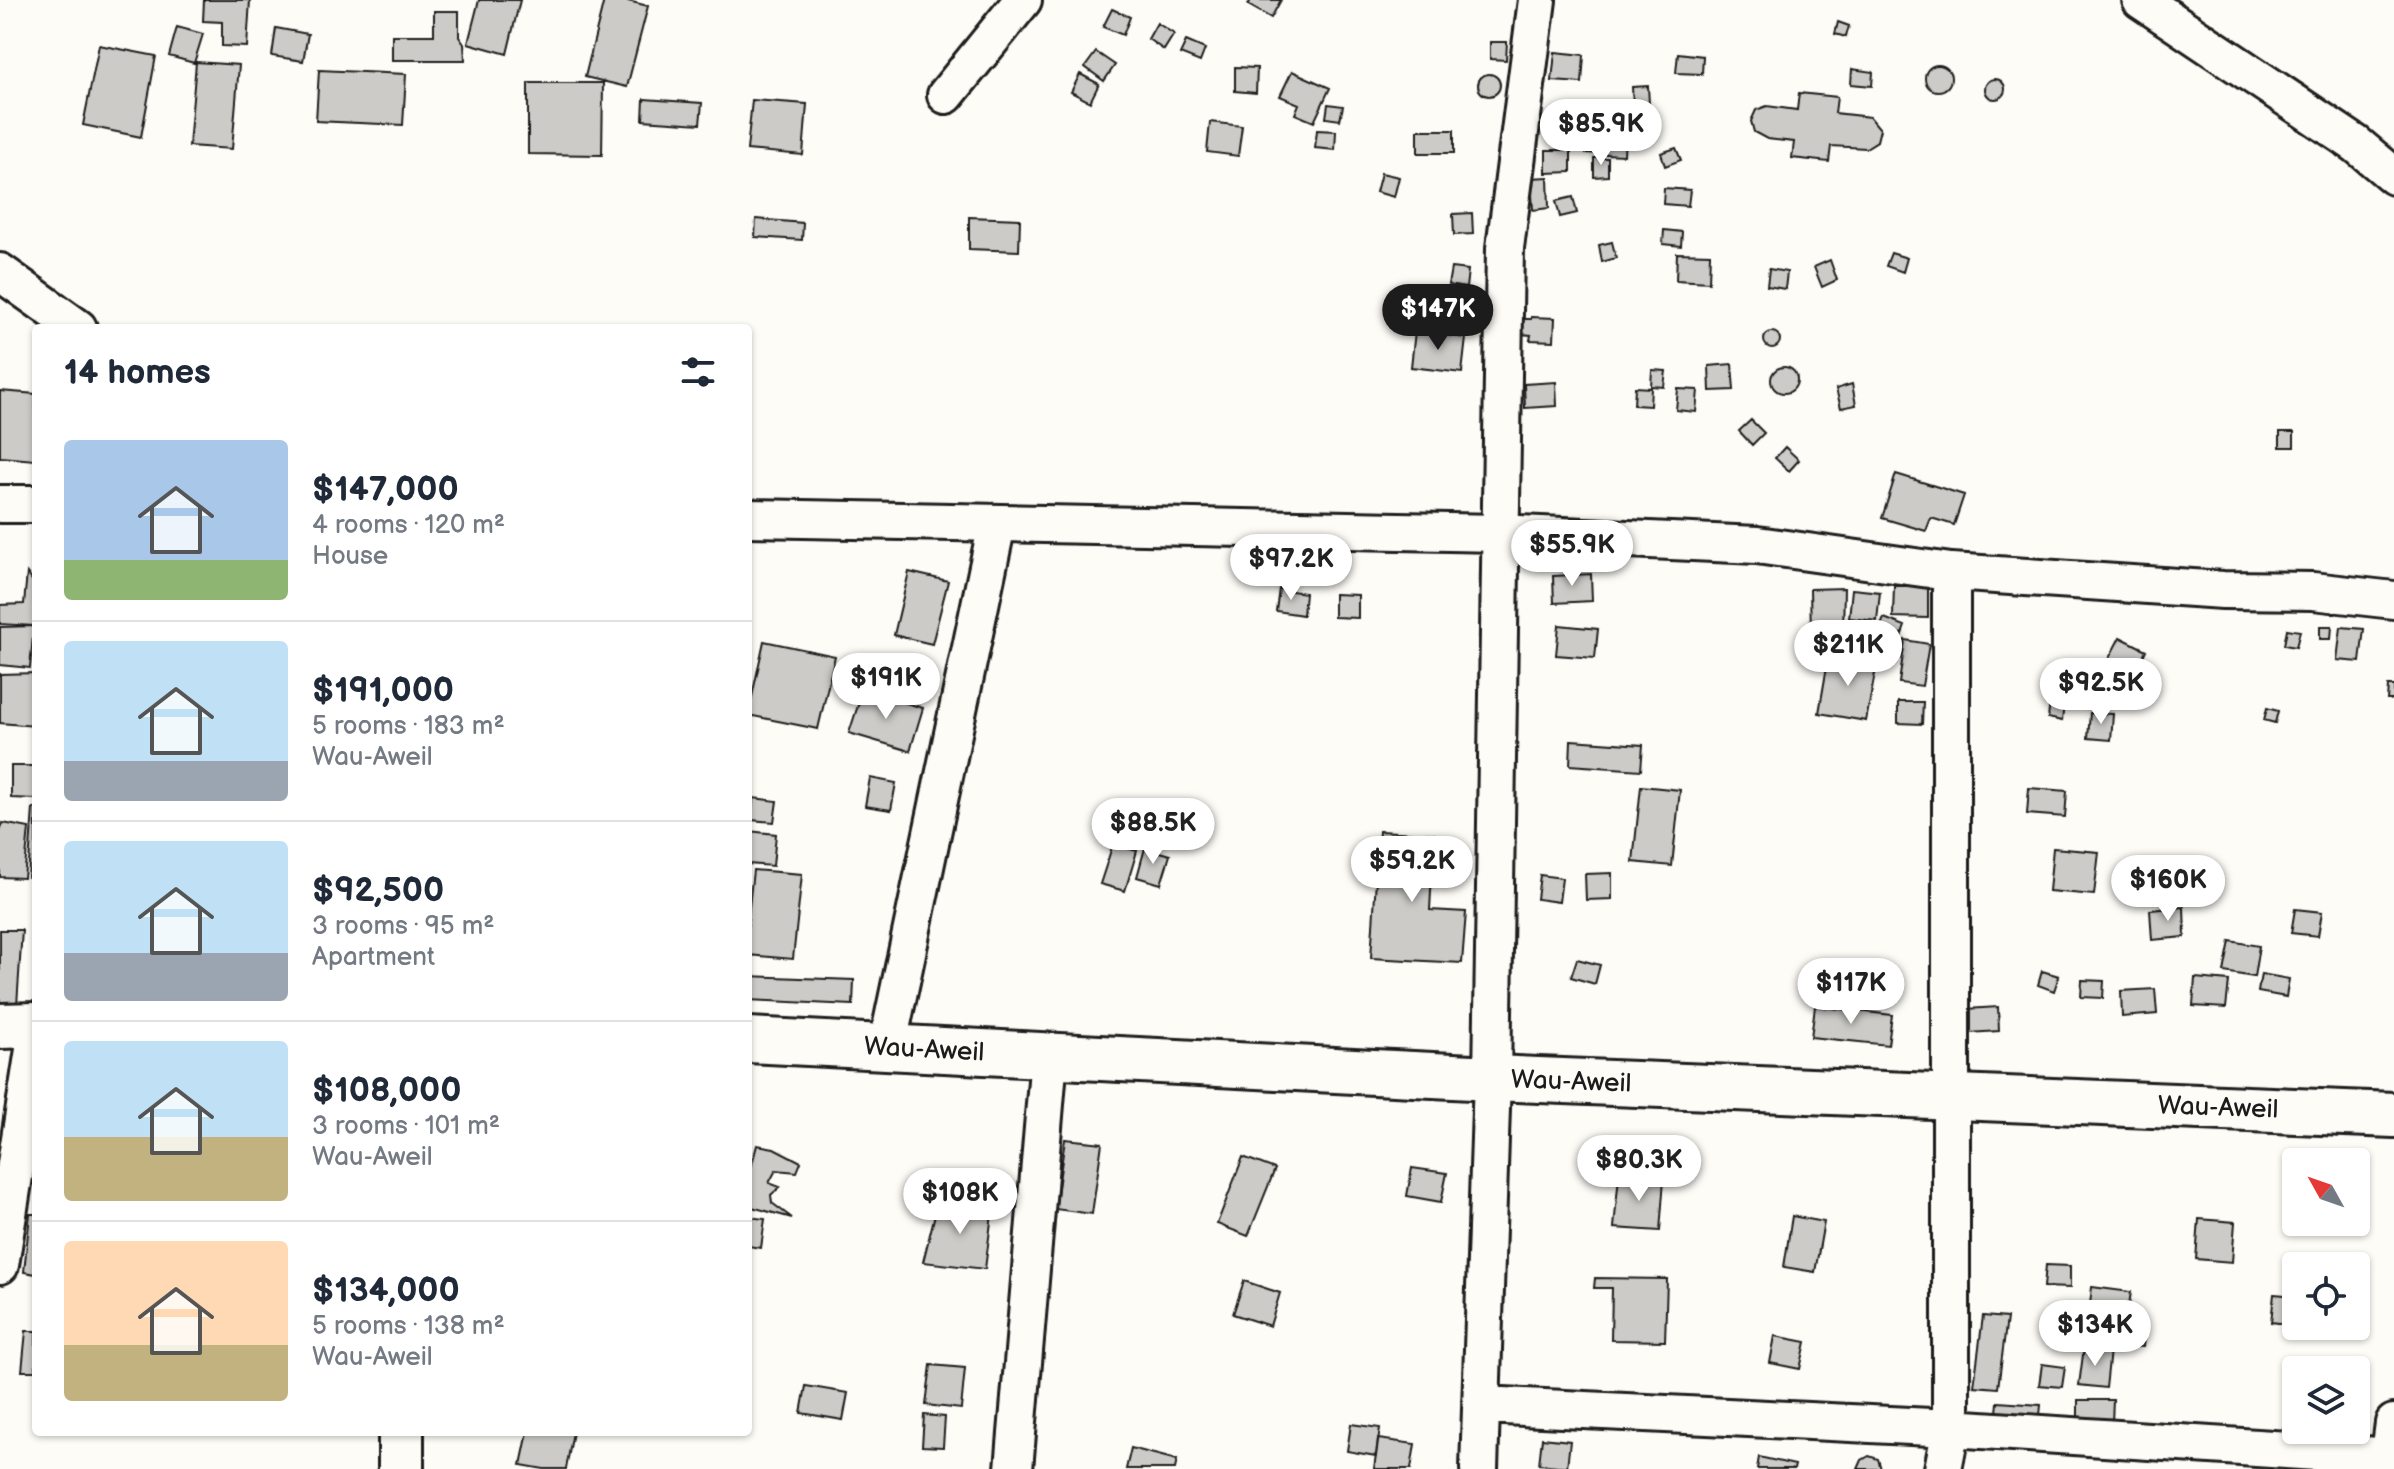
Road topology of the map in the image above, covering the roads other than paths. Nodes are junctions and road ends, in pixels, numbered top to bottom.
1 (1023, 0) edge
2 (1537, 0) edge
3 (2141, 0) edge
4 (946, 95) dead end
5 (2394, 176) edge
6 (0, 272) edge
7 (72, 324) edge
8 (0, 504) edge
9 (32, 504) edge
10 (752, 518) edge
11 (997, 524) junction
12 (1499, 533) junction
13 (1951, 572) junction
14 (2394, 600) edge
15 (32, 1025) edge
16 (0, 1026) edge
17 (752, 1040) edge
18 (887, 1048) junction
19 (1049, 1057) junction
20 (32, 1062) edge
21 (1492, 1078) junction
22 (1951, 1098) junction
23 (2394, 1115) edge
24 (0, 1265) edge
25 (1482, 1405) junction
26 (1951, 1428) junction
27 (401, 1436) edge
28 (2392, 1452) edge
29 (401, 1469) edge
30 (1014, 1469) edge
31 (1479, 1469) edge
32 (1943, 1469) edge

1 - 4 street
2 - 12 street
3 - 5 street
6 - 7 street
8 - 9 street
10 - 11 street
11 - 12 street
11 - 18 street
12 - 13 street
12 - 21 street
13 - 14 street
13 - 22 street
15 - 16 street
17 - 18 street, Wau-Aweil
18 - 19 street, Wau-Aweil
19 - 21 street, Wau-Aweil
19 - 30 street
20 - 24 street
21 - 22 street, Wau-Aweil
21 - 25 street
22 - 23 street, Wau-Aweil
22 - 26 street
25 - 26 street
25 - 31 street
26 - 28 street
26 - 32 street
27 - 29 street

